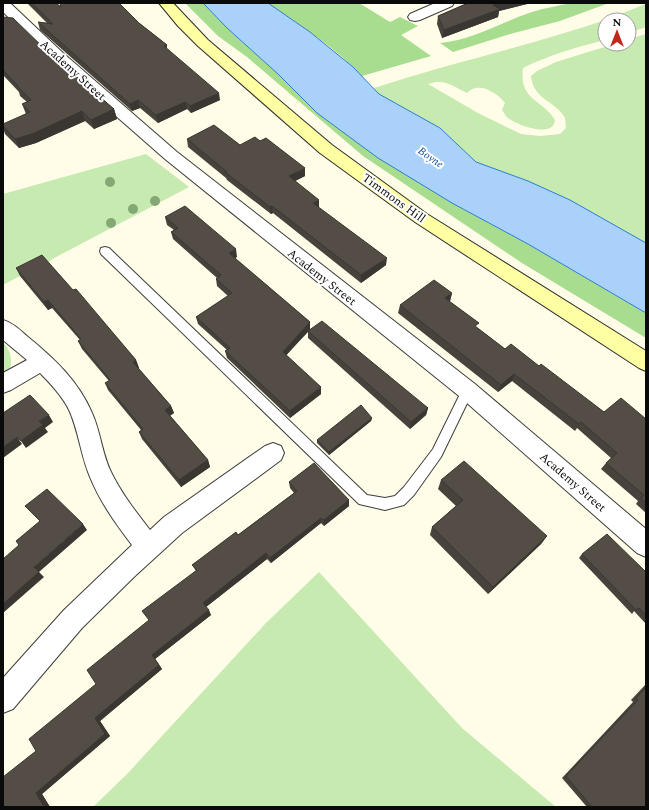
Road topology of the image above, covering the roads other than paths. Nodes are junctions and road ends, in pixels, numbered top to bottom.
1 (166, 3) edge
2 (447, 3) edge
3 (3, 4) edge
4 (415, 17) dead end
5 (105, 251) dead end
6 (3, 328) edge
7 (42, 362) junction
8 (646, 362) edge
9 (3, 384) edge
10 (467, 391) junction
11 (273, 453) dead end
12 (646, 545) edge
13 (148, 547) junction
14 (3, 699) edge

1 - 8 main road, Timmons Hill
2 - 4 street
3 - 10 street, Academy Street
5 - 10 lane
6 - 7 street
7 - 9 street
7 - 13 street
10 - 12 street, Academy Street
11 - 13 street
13 - 14 street

